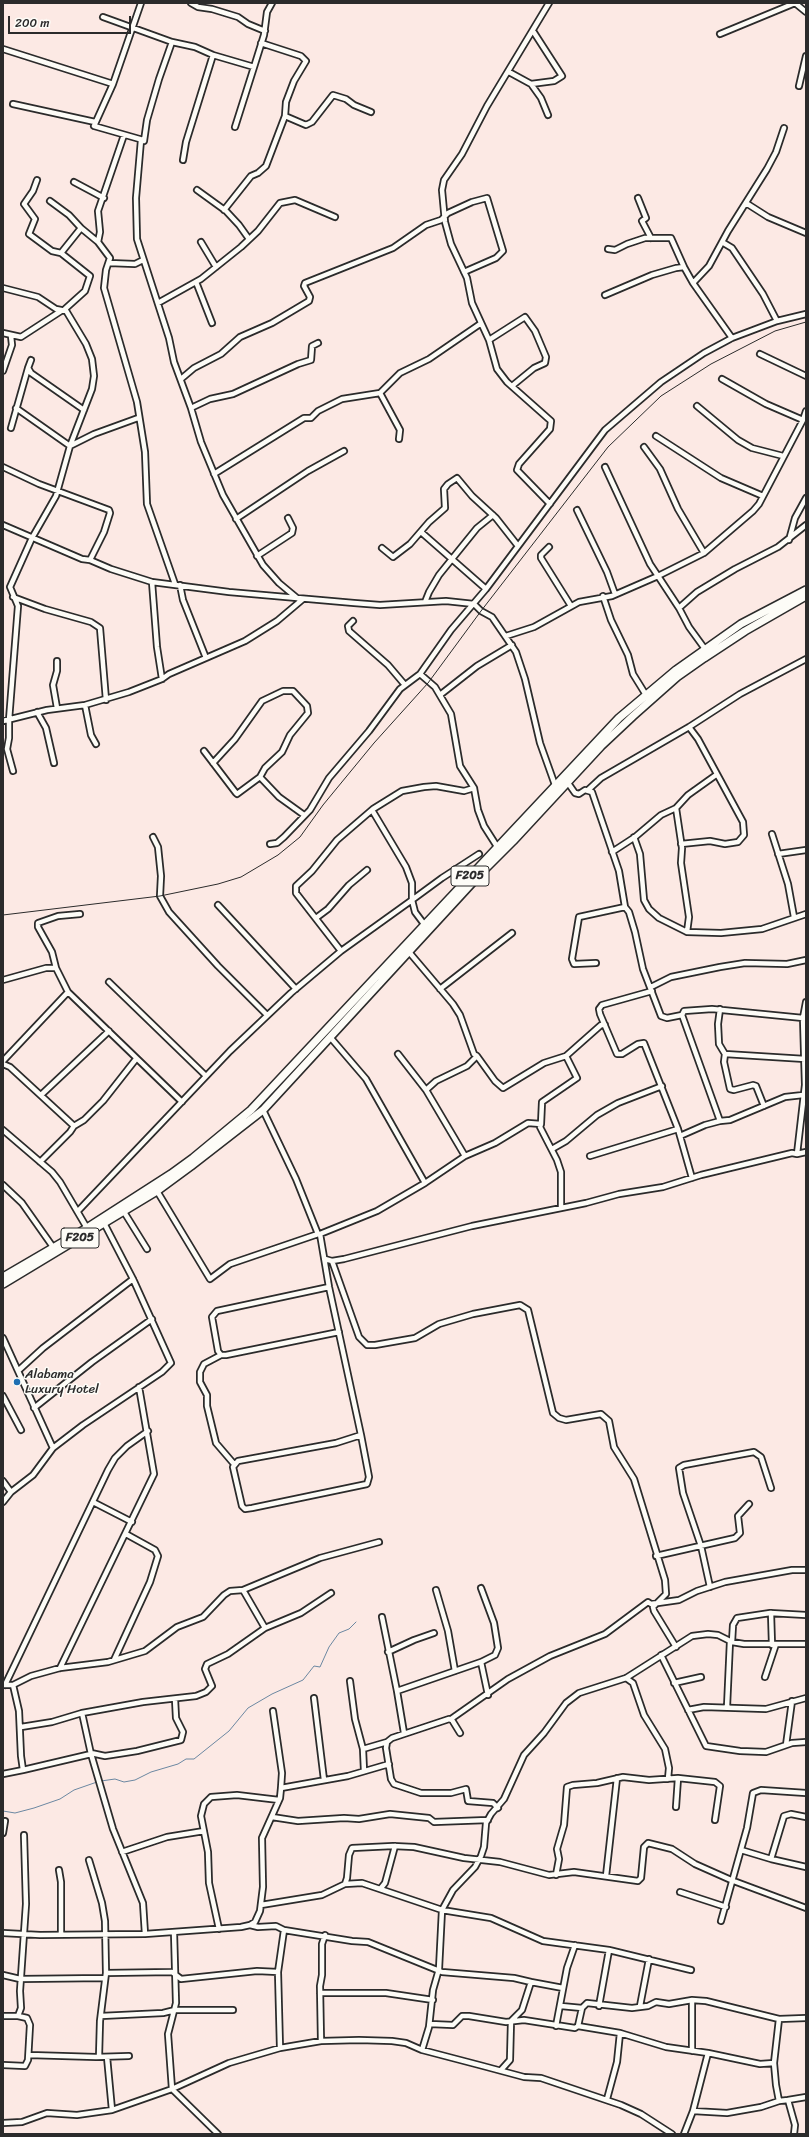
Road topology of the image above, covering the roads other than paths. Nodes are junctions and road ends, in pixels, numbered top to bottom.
1 (141, 3) edge
2 (191, 3) edge
3 (272, 3) edge
4 (549, 3) edge
5 (795, 3) edge
6 (806, 12) edge
7 (103, 17) dead end
8 (133, 27) junction
9 (265, 31) junction
10 (533, 31) junction
11 (720, 34) dead end
12 (172, 42) junction
13 (261, 43) junction
14 (3, 49) edge
15 (214, 55) junction
16 (806, 56) edge
17 (254, 67) junction
18 (509, 72) junction
19 (113, 84) junction
20 (531, 84) junction
21 (799, 86) dead end
22 (14, 104) dead end
23 (370, 112) dead end
24 (548, 115) dead end
25 (285, 116) junction
26 (95, 122) junction
27 (235, 127) dead end
28 (784, 128) dead end
29 (124, 135) junction
30 (144, 141) junction
31 (183, 160) dead end
32 (36, 180) dead end
33 (74, 182) dead end
34 (198, 190) dead end
35 (104, 198) junction
36 (638, 198) dead end
37 (50, 201) dead end
38 (746, 204) junction
39 (224, 210) junction
40 (335, 217) dead end
41 (446, 217) junction
42 (81, 228) junction
43 (806, 233) edge
44 (651, 238) junction
45 (250, 239) junction
46 (98, 242) junction
47 (201, 242) dead end
48 (722, 242) junction
49 (608, 249) dead end
50 (61, 253) junction
51 (143, 260) junction
52 (109, 263) junction
53 (216, 267) junction
54 (684, 267) junction
55 (464, 272) junction
56 (196, 282) junction
57 (693, 283) junction
58 (3, 288) edge
59 (605, 295) dead end
60 (158, 303) junction
61 (63, 311) junction
62 (806, 314) edge
63 (777, 321) junction
64 (212, 323) dead end
65 (480, 324) junction
66 (3, 333) edge
67 (11, 336) junction
68 (732, 338) junction
69 (488, 340) junction
70 (318, 343) dead end
71 (760, 354) dead end
72 (31, 360) dead end
73 (28, 368) junction
74 (3, 371) edge
75 (806, 376) edge
76 (181, 379) junction
77 (722, 379) dead end
78 (512, 386) junction
79 (380, 394) junction
80 (697, 406) dead end
81 (16, 408) junction
82 (192, 408) junction
83 (84, 410) junction
84 (806, 411) edge
85 (138, 418) junction
86 (803, 420) junction
87 (11, 428) dead end
88 (656, 436) dead end
89 (399, 439) dead end
90 (70, 446) junction
91 (644, 447) dead end
92 (344, 451) dead end
93 (782, 456) junction
94 (3, 467) edge
95 (605, 467) dead end
96 (214, 474) junction
97 (58, 491) junction
98 (763, 496) junction
99 (806, 498) edge
100 (550, 504) junction
101 (577, 510) dead end
102 (493, 515) junction
103 (288, 518) dead end
104 (236, 519) junction
105 (806, 525) edge
106 (5, 526) edge
107 (3, 532) edge
108 (421, 532) junction
109 (32, 538) junction
110 (789, 540) junction
111 (518, 546) junction
112 (550, 547) dead end
113 (382, 548) dead end
114 (704, 553) junction
115 (256, 556) junction
116 (90, 560) junction
117 (452, 561) junction
118 (658, 576) junction
119 (152, 582) junction
120 (178, 584) junction
121 (486, 589) junction
122 (806, 590) edge
123 (615, 594) junction
124 (603, 596) junction
125 (13, 597) junction
126 (806, 597) edge
127 (297, 598) junction
128 (303, 599) junction
129 (425, 602) junction
130 (474, 604) junction
131 (571, 606) junction
132 (679, 608) junction
133 (353, 621) dead end
134 (741, 624) junction
135 (745, 631) junction
136 (506, 636) junction
137 (512, 645) junction
138 (705, 649) junction
139 (206, 658) junction
140 (806, 659) edge
141 (57, 661) dead end
142 (420, 674) junction
143 (162, 679) junction
144 (405, 685) junction
145 (440, 695) junction
146 (646, 695) junction
147 (106, 700) junction
148 (85, 705) junction
149 (57, 708) junction
150 (37, 712) junction
151 (9, 720) junction
152 (3, 721) edge
153 (689, 727) junction
154 (96, 744) dead end
155 (204, 751) dead end
156 (54, 763) dead end
157 (212, 763) junction
158 (13, 771) dead end
159 (716, 775) junction
160 (260, 777) junction
161 (568, 783) junction
162 (554, 785) junction
163 (474, 788) junction
164 (588, 790) junction
165 (676, 808) junction
166 (372, 810) junction
167 (304, 815) junction
168 (772, 834) dead end
169 (153, 837) dead end
170 (634, 837) junction
171 (270, 844) dead end
172 (681, 844) junction
173 (498, 848) junction
174 (806, 850) edge
175 (612, 852) junction
176 (479, 854) dead end
177 (778, 854) junction
178 (367, 870) dead end
179 (412, 900) junction
180 (218, 905) dead end
181 (625, 907) junction
182 (80, 914) dead end
183 (806, 914) edge
184 (794, 917) junction
185 (316, 918) junction
186 (424, 924) junction
187 (687, 932) junction
188 (512, 933) dead end
189 (341, 952) junction
190 (409, 952) junction
191 (806, 960) edge
192 (395, 962) junction
193 (596, 963) dead end
194 (56, 968) junction
195 (3, 980) edge
196 (109, 982) dead end
197 (296, 989) junction
198 (440, 989) junction
199 (651, 989) junction
200 (68, 992) junction
201 (806, 1002) edge
202 (720, 1009) junction
203 (267, 1015) junction
204 (682, 1015) junction
205 (803, 1018) junction
206 (606, 1025) junction
207 (108, 1031) junction
208 (330, 1038) junction
209 (805, 1048) edge
210 (398, 1054) dead end
211 (724, 1054) junction
212 (477, 1056) junction
213 (566, 1056) junction
214 (136, 1058) junction
215 (805, 1059) junction
216 (3, 1063) edge
217 (206, 1076) junction
218 (662, 1086) junction
219 (426, 1090) junction
220 (41, 1095) junction
221 (804, 1098) edge
222 (182, 1102) junction
223 (764, 1106) junction
224 (263, 1110) junction
225 (720, 1121) junction
226 (541, 1124) junction
227 (74, 1126) junction
228 (678, 1128) junction
229 (3, 1130) edge
230 (680, 1136) junction
231 (552, 1149) junction
232 (806, 1152) edge
233 (797, 1154) junction
234 (465, 1156) junction
235 (590, 1156) dead end
236 (40, 1162) junction
237 (692, 1178) junction
238 (424, 1183) junction
239 (3, 1185) edge
240 (157, 1191) junction
241 (561, 1207) junction
242 (78, 1211) junction
243 (124, 1212) junction
244 (104, 1223) junction
245 (87, 1228) junction
246 (319, 1234) junction
247 (52, 1247) junction
248 (147, 1249) dead end
249 (325, 1259) junction
250 (332, 1261) junction
251 (3, 1277) edge
252 (133, 1279) junction
253 (3, 1284) edge
254 (329, 1287) junction
255 (152, 1319) junction
256 (339, 1332) junction
257 (3, 1338) edge
258 (221, 1355) junction
259 (19, 1370) junction
260 (139, 1387) junction
261 (3, 1396) edge
262 (34, 1408) junction
263 (21, 1430) dead end
264 (148, 1431) junction
265 (361, 1436) junction
266 (53, 1448) junction
267 (234, 1464) junction
268 (3, 1481) edge
269 (771, 1488) dead end
270 (11, 1492) junction
271 (3, 1502) edge
272 (93, 1502) junction
273 (749, 1504) dead end
274 (132, 1522) junction
275 (126, 1534) junction
276 (378, 1542) dead end
277 (701, 1546) junction
278 (656, 1556) junction
279 (806, 1570) edge
280 (710, 1587) junction
281 (481, 1588) dead end
282 (243, 1590) junction
283 (436, 1590) dead end
284 (331, 1593) dead end
285 (658, 1602) junction
286 (652, 1605) junction
287 (771, 1613) junction
288 (806, 1615) edge
289 (382, 1617) dead end
290 (265, 1628) junction
291 (434, 1633) dead end
292 (731, 1641) junction
293 (774, 1644) junction
294 (806, 1644) edge
295 (676, 1647) junction
296 (388, 1652) junction
297 (661, 1655) junction
298 (114, 1660) junction
299 (481, 1662) junction
300 (60, 1668) junction
301 (454, 1671) junction
302 (701, 1677) dead end
303 (766, 1677) dead end
304 (626, 1678) junction
305 (350, 1681) dead end
306 (674, 1683) junction
307 (4, 1685) edge
308 (13, 1685) junction
309 (397, 1691) junction
310 (488, 1695) junction
311 (314, 1698) dead end
312 (806, 1698) edge
313 (175, 1699) junction
314 (792, 1701) junction
315 (727, 1707) junction
316 (688, 1710) junction
317 (273, 1711) dead end
318 (82, 1713) junction
319 (451, 1719) junction
320 (21, 1727) junction
321 (404, 1733) junction
322 (460, 1733) dead end
323 (387, 1742) junction
324 (806, 1742) edge
325 (786, 1745) junction
326 (363, 1749) junction
327 (91, 1754) junction
328 (389, 1764) junction
329 (23, 1770) junction
330 (364, 1771) junction
331 (3, 1774) edge
332 (617, 1778) junction
333 (678, 1778) junction
334 (668, 1779) junction
335 (324, 1780) junction
336 (281, 1788) junction
337 (806, 1793) edge
338 (279, 1800) junction
339 (676, 1807) dead end
340 (498, 1808) junction
341 (272, 1817) junction
342 (806, 1817) edge
343 (488, 1820) junction
344 (715, 1820) dead end
345 (5, 1821) dead end
346 (204, 1831) junction
347 (3, 1833) edge
348 (24, 1835) dead end
349 (395, 1846) junction
350 (741, 1850) junction
351 (122, 1852) junction
352 (479, 1859) junction
353 (771, 1859) junction
354 (89, 1860) dead end
355 (806, 1866) edge
356 (59, 1870) dead end
357 (556, 1875) junction
358 (606, 1876) junction
359 (731, 1880) junction
360 (345, 1884) junction
361 (381, 1888) junction
362 (680, 1892) dead end
363 (261, 1905) junction
364 (726, 1907) junction
365 (806, 1908) edge
366 (442, 1910) junction
367 (721, 1921) dead end
368 (250, 1925) junction
369 (219, 1929) junction
370 (284, 1930) junction
371 (174, 1932) junction
372 (3, 1934) edge
373 (145, 1934) junction
374 (24, 1935) junction
375 (61, 1935) junction
376 (105, 1935) junction
377 (325, 1935) junction
378 (575, 1945) junction
379 (609, 1950) junction
380 (649, 1959) junction
381 (691, 1970) dead end
382 (439, 1971) junction
383 (278, 1972) junction
384 (3, 1975) edge
385 (106, 1975) junction
386 (176, 1976) junction
387 (20, 1979) junction
388 (531, 1982) junction
389 (564, 1988) junction
390 (320, 1993) junction
391 (433, 2000) junction
392 (692, 2000) junction
393 (561, 2006) junction
394 (599, 2006) junction
395 (640, 2006) junction
396 (582, 2008) junction
397 (175, 2010) junction
398 (233, 2010) dead end
399 (3, 2016) edge
400 (18, 2016) junction
401 (101, 2016) junction
402 (806, 2018) edge
403 (779, 2019) junction
404 (511, 2021) junction
405 (430, 2024) junction
406 (556, 2026) junction
407 (578, 2026) junction
408 (620, 2033) junction
409 (321, 2041) junction
410 (280, 2048) junction
411 (422, 2050) junction
412 (692, 2051) junction
413 (708, 2053) junction
414 (29, 2055) junction
415 (129, 2056) dead end
416 (99, 2057) junction
417 (107, 2057) junction
418 (774, 2063) junction
419 (3, 2065) edge
420 (501, 2070) junction
421 (172, 2089) junction
422 (806, 2098) edge
423 (607, 2099) junction
424 (788, 2100) junction
425 (779, 2101) junction
426 (112, 2110) junction
427 (693, 2111) junction
428 (3, 2123) edge
429 (218, 2134) edge
430 (672, 2134) edge
431 (684, 2134) edge
432 (794, 2134) edge

1 - 8 street
2 - 9 street
3 - 9 street
4 - 10 street
5 - 6 street
5 - 11 street
7 - 8 street
8 - 12 street
8 - 19 street
9 - 13 street
10 - 18 street
10 - 20 street
12 - 15 street
12 - 30 street
13 - 17 street
13 - 25 street
14 - 19 street
15 - 17 street
15 - 31 street
16 - 21 street
17 - 27 street
18 - 20 street
18 - 41 street
19 - 26 street
20 - 24 street
22 - 26 street
23 - 25 street
25 - 39 street
26 - 29 street
28 - 38 street
29 - 30 street
29 - 35 street
30 - 51 street
32 - 50 street
33 - 35 street
34 - 39 street
35 - 46 street
36 - 44 street
37 - 42 street
38 - 43 street
38 - 48 street
39 - 45 street
40 - 45 street
41 - 55 street
41 - 55 street
41 - 76 street
42 - 46 street
42 - 50 street
44 - 49 street
44 - 54 street
45 - 53 street
46 - 52 street
47 - 53 street
48 - 57 street
48 - 63 street
50 - 61 street
51 - 52 street
51 - 60 street
52 - 85 street
53 - 56 street
54 - 57 street
54 - 59 street
55 - 65 street
56 - 60 street
56 - 64 street
57 - 68 street
58 - 61 street
60 - 76 street
61 - 67 street
61 - 83 street
62 - 63 street
63 - 68 street
65 - 69 street
65 - 79 street
66 - 67 street
67 - 74 street
68 - 100 street
69 - 78 street
69 - 78 street
70 - 82 street
71 - 75 street
72 - 73 street
73 - 81 street
73 - 83 street
76 - 82 street
77 - 86 street
78 - 100 street
79 - 89 street
79 - 96 street
80 - 93 street
81 - 87 street
81 - 90 street
82 - 96 street
83 - 90 street
84 - 86 street
85 - 90 street
85 - 120 street
86 - 93 street
88 - 98 street
90 - 97 street
91 - 114 street
92 - 104 street
93 - 98 street
94 - 97 street
95 - 118 street
96 - 104 street
97 - 109 street
97 - 116 street
98 - 114 street
99 - 110 street
100 - 111 street
101 - 123 street
102 - 108 street
102 - 111 street
102 - 117 street
103 - 115 street
104 - 115 street
105 - 110 street
106 - 107 street
106 - 109 street
108 - 113 street
108 - 117 street
109 - 116 street
109 - 125 street
110 - 132 street
111 - 121 street
112 - 131 street
114 - 118 street
115 - 127 street
116 - 119 street
117 - 121 street
117 - 129 street
118 - 123 street
118 - 132 street
119 - 120 street
119 - 143 street
120 - 127 street
120 - 139 street
121 - 130 street
122 - 134 main road, F205
123 - 124 street
124 - 131 street
124 - 146 street
125 - 147 street
125 - 151 street
126 - 135 main road, F205
127 - 128 street
128 - 129 street
128 - 139 street
129 - 130 street
130 - 136 street
130 - 142 street
131 - 136 street
132 - 138 street
133 - 144 street
134 - 135 main road
134 - 138 main road, F205
135 - 161 main road, F205
136 - 137 street
137 - 145 street
137 - 162 street
138 - 146 main road, F205
139 - 143 street
140 - 153 street
141 - 149 street
142 - 144 street
142 - 145 street
143 - 147 street
144 - 167 street
145 - 163 street
146 - 162 main road, F205
147 - 148 street
148 - 149 street
148 - 154 street
149 - 150 street
150 - 151 street
150 - 156 street
151 - 152 street
151 - 158 street
153 - 159 street
153 - 164 street
155 - 157 street
157 - 160 street
157 - 160 street
159 - 165 street
159 - 172 street
160 - 167 street
161 - 164 street
161 - 190 main road, F205
162 - 173 main road, F205
163 - 166 street
163 - 173 street
164 - 175 street
165 - 170 street
165 - 172 street
166 - 179 street
166 - 185 street
167 - 171 street
168 - 177 street
169 - 203 street
170 - 175 street
170 - 187 street
172 - 187 street
173 - 186 main road, F205
174 - 177 street
175 - 181 street
176 - 179 street
177 - 184 street
178 - 185 street
179 - 186 street
179 - 189 street
180 - 197 street
181 - 193 street
181 - 199 street
182 - 194 street
183 - 184 street
184 - 187 street
185 - 189 street
186 - 192 main road, F205
188 - 198 street
189 - 197 street
190 - 192 main road, F205
190 - 198 street
191 - 199 street
192 - 208 main road, F205
192 - 245 main road, F205
194 - 195 street
194 - 200 street
196 - 217 street
197 - 203 street
198 - 212 street
199 - 204 street
199 - 206 street
200 - 207 street
200 - 216 street
201 - 205 street
202 - 204 street
202 - 205 street
202 - 211 street
203 - 217 street
204 - 225 street
205 - 209 street
206 - 213 street
206 - 218 street
207 - 214 street
207 - 220 street
208 - 224 main road, F205
208 - 238 street
209 - 215 street
210 - 219 street
211 - 215 street
211 - 223 street
212 - 213 street
212 - 219 street
213 - 226 street
214 - 222 street
214 - 227 street
215 - 221 street
216 - 220 street
217 - 222 street
218 - 228 street
218 - 231 street
219 - 234 street
220 - 227 street
221 - 223 street
221 - 233 street
222 - 242 street
223 - 225 street
224 - 240 main road, F205
224 - 246 street
225 - 230 street
226 - 231 street
226 - 234 street
227 - 236 street
228 - 230 street
228 - 235 street
229 - 236 street
230 - 237 street
231 - 241 street
232 - 233 street
233 - 237 street
234 - 238 street
236 - 242 street
237 - 241 street
238 - 246 street
239 - 247 street
240 - 243 main road, F205
240 - 246 street
241 - 250 street
242 - 245 street
243 - 244 main road, F205
243 - 248 street
244 - 252 street
244 - 253 main road, F205
245 - 247 main road, F205
246 - 249 street
247 - 251 main road, F205
249 - 250 street
249 - 254 street
250 - 278 street
252 - 255 street
252 - 259 street
254 - 256 street
254 - 258 street
255 - 260 street
255 - 262 street
256 - 258 street
256 - 265 street
257 - 259 street
258 - 267 street
259 - 262 street
260 - 264 street
260 - 266 street
261 - 263 street
262 - 266 street
264 - 272 street
264 - 274 street
265 - 267 street
265 - 267 street
266 - 270 street
268 - 270 street
269 - 277 street
270 - 271 street
272 - 274 street
272 - 307 street
273 - 277 street
274 - 275 street
275 - 298 street
275 - 300 street
276 - 282 street
277 - 278 street
277 - 280 street
278 - 285 street
279 - 280 street
280 - 285 street
281 - 299 street
282 - 290 street
282 - 298 street
283 - 301 street
284 - 290 street
285 - 286 street
286 - 295 street
286 - 310 street
287 - 288 street
287 - 292 street
287 - 293 street
289 - 296 street
290 - 313 street
291 - 296 street
292 - 293 street
292 - 295 street
292 - 315 street
293 - 294 street
293 - 303 street
295 - 297 street
296 - 309 street
297 - 304 street
297 - 306 street
298 - 300 street
299 - 301 street
299 - 310 street
300 - 308 street
301 - 309 street
302 - 306 street
304 - 334 street
304 - 340 street
305 - 326 street
306 - 316 street
307 - 308 street
308 - 320 street
309 - 321 street
310 - 319 street
311 - 335 street
312 - 314 street
313 - 318 street
313 - 327 street
314 - 315 street
314 - 325 street
315 - 316 street
316 - 325 street
317 - 336 street
318 - 320 street
318 - 327 street
319 - 321 street
319 - 322 street
320 - 329 street
321 - 323 street
323 - 326 street
323 - 328 street
324 - 325 street
326 - 330 street
327 - 329 street
327 - 351 street
328 - 330 street
328 - 340 street
329 - 331 street
330 - 335 street
332 - 334 street
332 - 357 street
332 - 358 street
333 - 334 street
333 - 339 street
333 - 344 street
335 - 336 street
336 - 338 street
337 - 350 street
338 - 341 street
338 - 346 street
340 - 343 street
341 - 343 street
341 - 363 street
342 - 353 street
343 - 352 street
345 - 347 street
346 - 351 street
346 - 369 street
348 - 374 street
349 - 352 street
349 - 360 street
349 - 361 street
350 - 353 street
350 - 359 street
351 - 373 street
352 - 357 street
352 - 366 street
353 - 355 street
354 - 376 street
356 - 375 street
357 - 358 street
358 - 359 street
359 - 364 street
359 - 365 street
360 - 361 street
360 - 363 street
361 - 366 street
362 - 364 street
363 - 368 street
364 - 367 street
366 - 378 street
366 - 382 street
368 - 369 street
368 - 370 street
369 - 371 street
370 - 377 street
370 - 383 street
371 - 373 street
371 - 386 street
372 - 374 street
373 - 376 street
374 - 375 street
374 - 387 street
375 - 376 street
376 - 385 street
377 - 382 street
377 - 390 street
378 - 379 street
378 - 389 street
379 - 380 street
379 - 394 street
380 - 381 street
380 - 395 street
382 - 388 street
382 - 391 street
383 - 386 street
383 - 410 street
384 - 387 street
385 - 386 street
385 - 387 street
385 - 401 street
386 - 397 street
387 - 400 street
388 - 389 street
388 - 404 street
389 - 393 street
390 - 391 street
390 - 409 street
391 - 405 street
392 - 395 street
392 - 403 street
392 - 412 street
393 - 396 street
393 - 406 street
394 - 395 street
394 - 396 street
396 - 407 street
397 - 398 street
397 - 401 street
397 - 421 street
399 - 400 street
400 - 414 street
401 - 416 street
402 - 403 street
403 - 418 street
404 - 405 street
404 - 406 street
404 - 420 street
405 - 411 street
406 - 407 street
407 - 408 street
408 - 412 street
408 - 423 street
409 - 410 street
409 - 411 street
410 - 421 street
411 - 420 street
412 - 413 street
413 - 418 street
413 - 427 street
414 - 416 street
414 - 419 street
415 - 417 street
416 - 417 street
417 - 426 street
418 - 425 street
420 - 423 street
421 - 426 street
421 - 429 street
422 - 424 street
423 - 430 street
424 - 425 street
424 - 432 street
425 - 427 street
426 - 428 street
427 - 431 street

